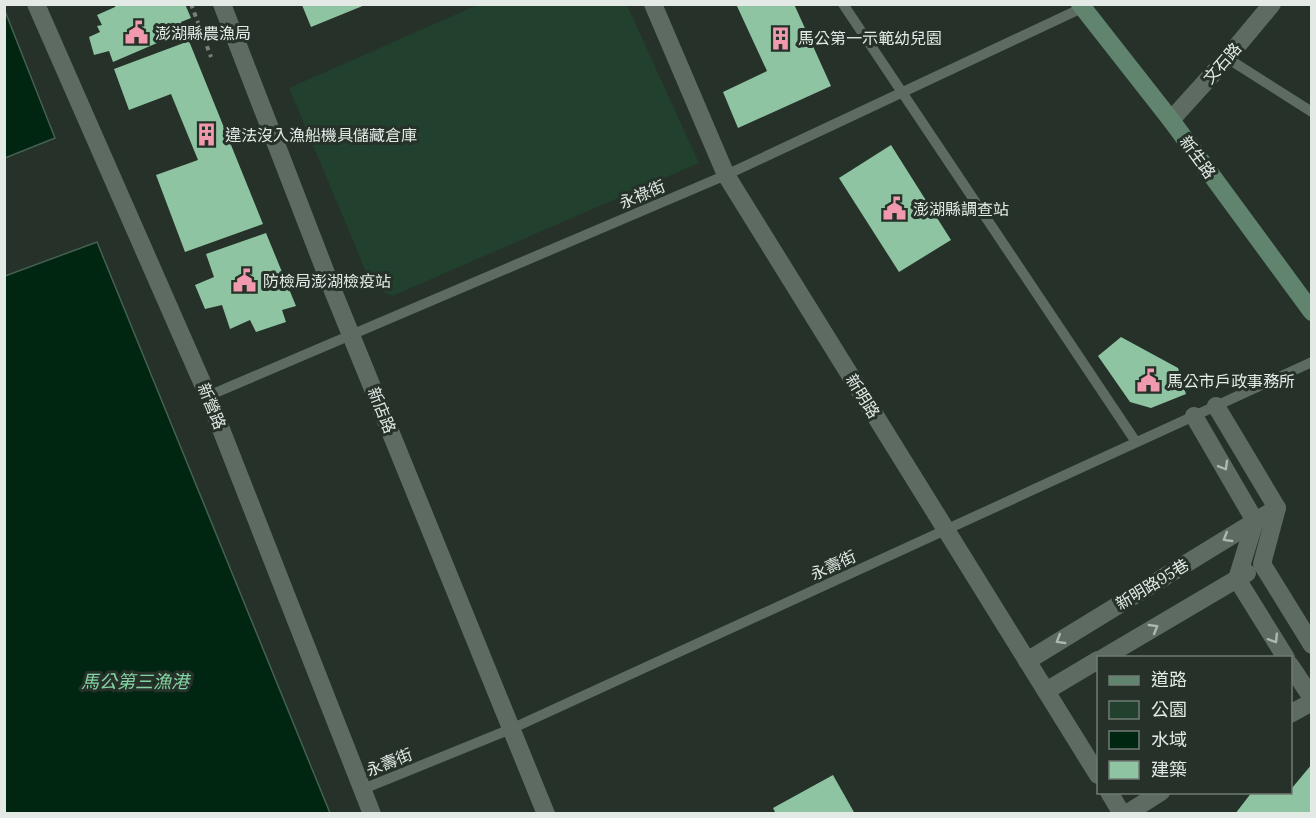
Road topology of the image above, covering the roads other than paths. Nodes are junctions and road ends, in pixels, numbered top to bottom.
1 (36, 4) edge
2 (222, 4) edge
3 (653, 4) edge
4 (843, 4) edge
5 (1272, 4) edge
6 (1081, 6) edge
7 (1227, 58) junction
8 (902, 92) junction
9 (1311, 112) edge
10 (1171, 120) junction
11 (726, 175) junction
12 (1311, 312) edge
13 (351, 334) junction
14 (1311, 362) edge
15 (208, 396) junction
16 (1216, 406) junction
17 (1194, 416) junction
18 (1136, 442) junction
19 (1277, 508) junction
20 (1256, 521) junction
21 (946, 530) junction
22 (1263, 564) junction
23 (1237, 579) junction
24 (1311, 645) edge
25 (1105, 656) edge
26 (1285, 656) edge
27 (1027, 661) junction
28 (1097, 661) edge
29 (1292, 668) edge
30 (1046, 691) junction
31 (1311, 700) edge
32 (1292, 713) edge
33 (511, 729) junction
34 (1097, 773) edge
35 (363, 789) junction
36 (1110, 794) edge
37 (1157, 794) edge
38 (372, 813) edge
39 (546, 813) edge
40 (1124, 813) edge

1 - 15 street, 新營路
2 - 13 street, 新店路
3 - 11 street, 新明路
4 - 8 lane
5 - 7 street, 文石路
6 - 8 lane, 永祿街
6 - 10 main road, 新生路
7 - 9 lane
7 - 10 street, 文石路
8 - 11 lane, 永祿街
8 - 18 lane
10 - 12 main road, 新生路
11 - 13 lane, 永祿街
11 - 21 street, 新明路
13 - 15 lane, 永祿街
13 - 33 street, 新店路
14 - 16 lane, 永壽街
15 - 35 street, 新營路
16 - 17 lane, 永壽街
16 - 19 street
17 - 18 lane, 永壽街
17 -> 20 street
18 - 21 lane, 永壽街
19 - 20 street, 新明路95巷
19 - 22 street
20 - 23 street
20 -> 27 street, 新明路95巷
21 - 27 street, 新明路
21 - 33 lane, 永壽街
22 - 23 street
22 - 24 street
25 -> 23 street
23 -> 26 street
27 - 30 street, 新明路
28 - 30 street
29 - 31 street
30 - 34 street, 新明路
31 - 32 street
33 - 35 lane, 永壽街
33 - 39 street, 新店路
35 - 38 street, 新營路
36 - 40 street
37 - 40 street

